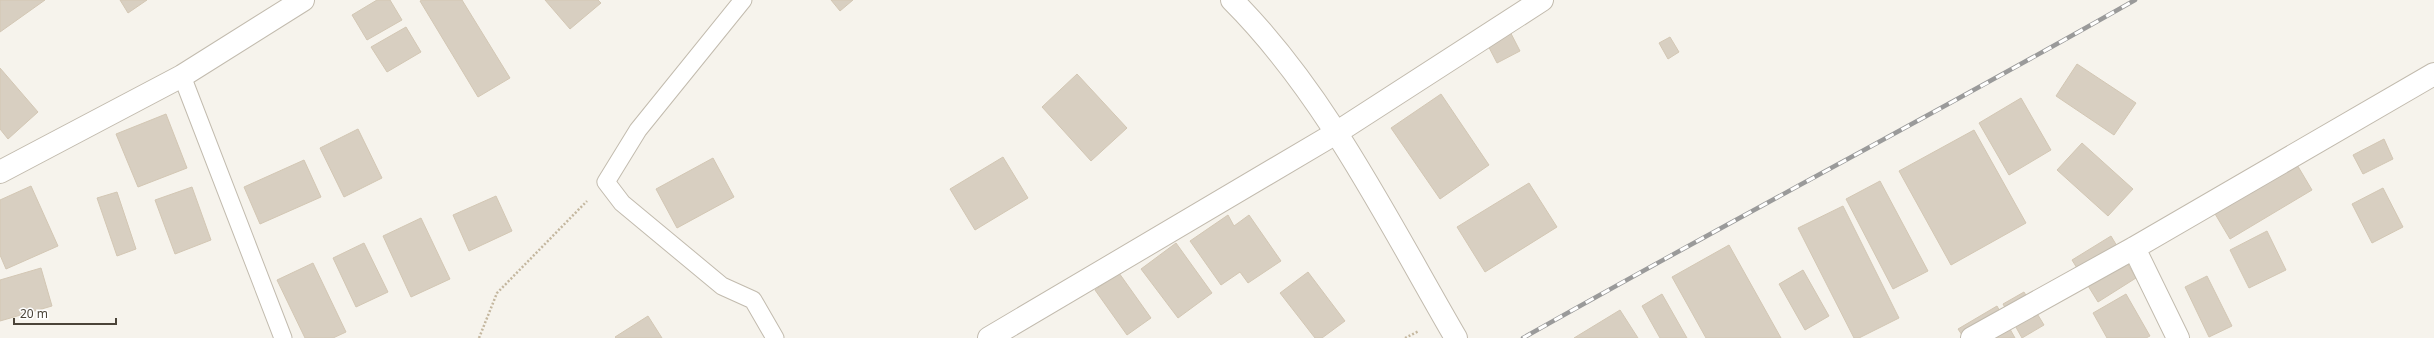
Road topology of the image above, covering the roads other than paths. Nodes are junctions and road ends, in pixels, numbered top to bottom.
1 (303, 0) edge
2 (743, 0) edge
3 (1232, 0) edge
4 (1542, 0) edge
5 (2434, 74) edge
6 (182, 76) junction
7 (1336, 133) junction
8 (4, 164) edge
9 (2134, 248) junction
10 (283, 338) edge
11 (775, 338) edge
12 (989, 338) edge
13 (1456, 338) edge
14 (1972, 338) edge
15 (2178, 338) edge

1 - 6 street
2 - 11 lane
3 - 7 street
4 - 7 street
5 - 9 street
6 - 8 street
6 - 10 lane
7 - 12 street
7 - 13 street
9 - 14 street
9 - 15 street

